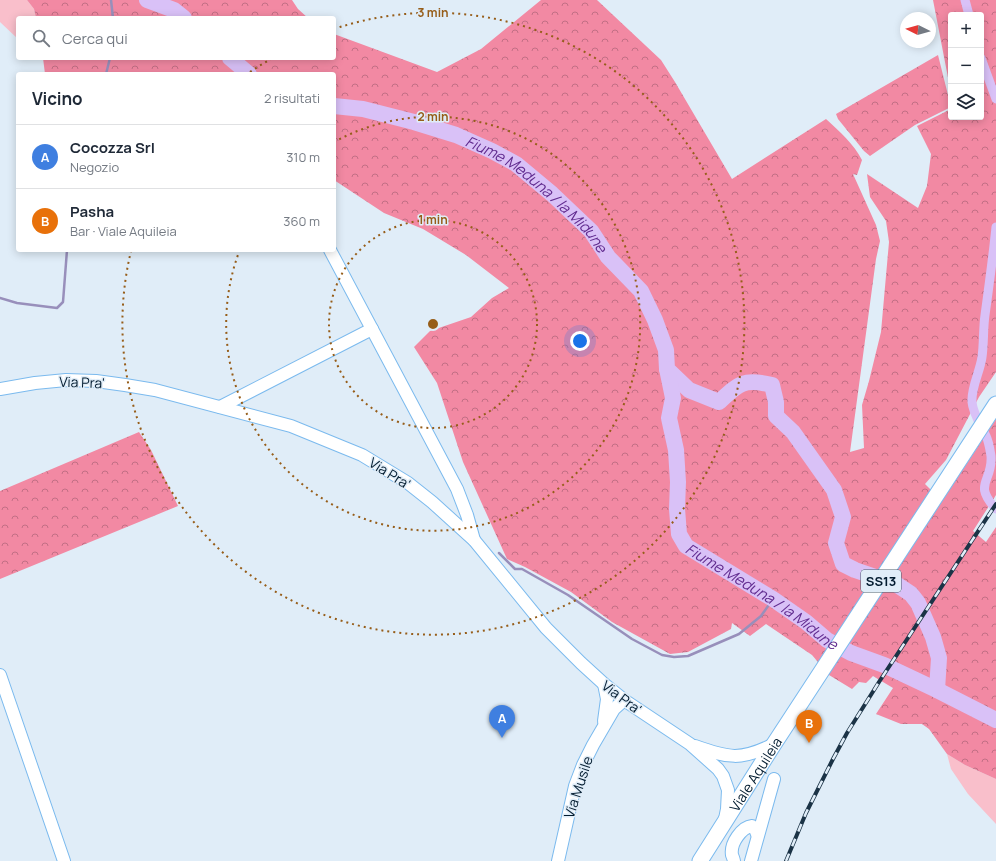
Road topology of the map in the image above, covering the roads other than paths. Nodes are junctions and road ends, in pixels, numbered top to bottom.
1 (331, 252) edge
2 (372, 329) junction
3 (0, 389) edge
4 (996, 404) edge
5 (220, 407) junction
6 (474, 540) junction
7 (0, 675) edge
8 (604, 684) junction
9 (624, 700) junction
10 (599, 735) junction
11 (690, 744) junction
12 (774, 744) junction
13 (774, 779) dead end
14 (724, 824) junction
15 (757, 834) junction
16 (64, 861) edge
17 (558, 861) edge
18 (695, 861) edge
19 (700, 861) edge
20 (706, 861) edge
21 (734, 861) edge
22 (750, 861) edge

1 - 2 street
2 - 5 street
2 - 6 street
3 - 5 street, Via Pra'
4 - 12 main road, Viale Aquileia / SS13
5 - 6 street, Via Pra'
6 - 8 street, Via Pra'
7 - 16 street
8 - 9 street, Via Pra'
8 - 10 street
9 - 10 street, Via Musile
9 - 11 street, Via Pra'
10 - 17 street, Via Musile
11 - 12 street, Via Pra'
11 - 14 street, Via Pra'
12 - 14 main road, Viale Aquileia / SS13
13 - 15 street
14 - 18 main road
14 - 19 main road, Viale Aquileia / SS13
14 - 20 main road
15 - 21 street
15 - 22 street

